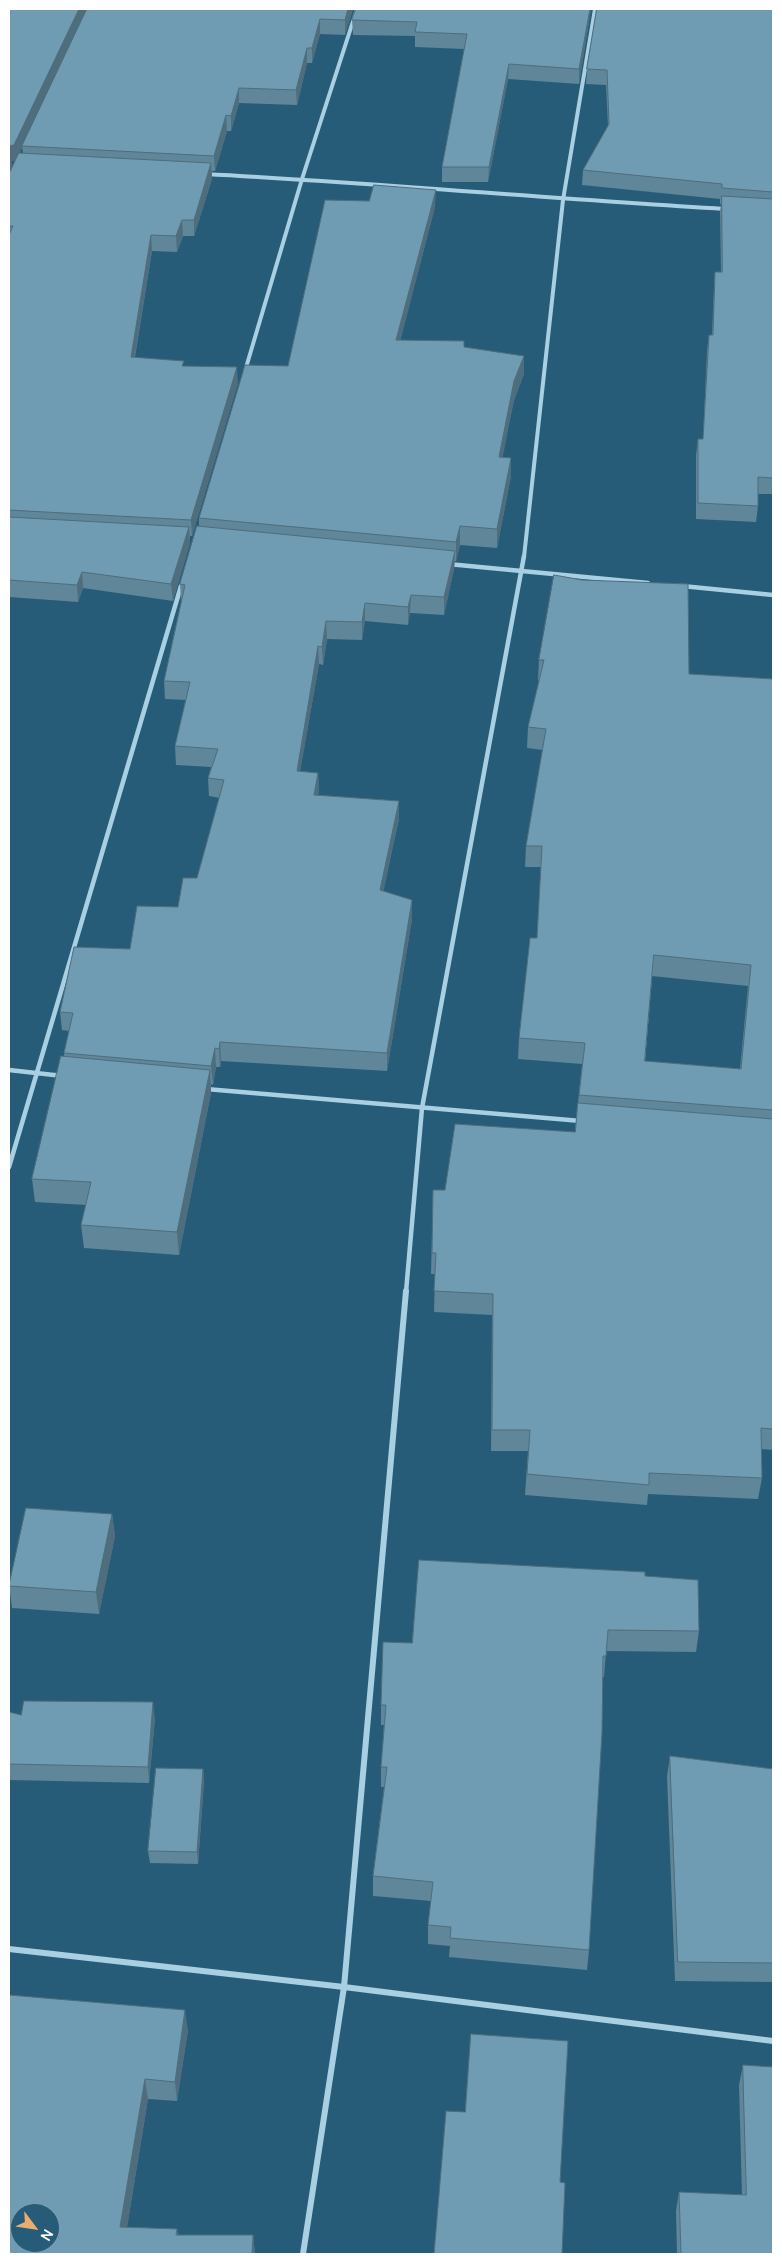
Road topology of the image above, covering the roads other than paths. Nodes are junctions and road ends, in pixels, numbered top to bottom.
1 (357, 9) edge
2 (595, 9) edge
3 (204, 174) edge
4 (302, 179) junction
5 (564, 200) junction
6 (735, 209) edge
7 (243, 378) edge
8 (443, 564) edge
9 (522, 571) junction
10 (183, 578) edge
11 (658, 584) edge
12 (677, 586) edge
13 (773, 595) edge
14 (9, 1070) edge
15 (37, 1074) junction
16 (66, 1076) edge
17 (194, 1088) edge
18 (422, 1108) junction
19 (588, 1122) edge
20 (9, 1167) edge
21 (9, 1949) edge
22 (344, 1987) junction
23 (773, 2042) edge
24 (303, 2254) edge

1 - 4 street
2 - 5 street
3 - 4 street
4 - 5 street
4 - 7 street
5 - 6 street
5 - 9 street
8 - 9 street
9 - 11 street
9 - 18 street
10 - 15 street
12 - 13 street
14 - 15 street
15 - 16 street
15 - 20 street
17 - 18 street
18 - 19 street
18 - 22 street
21 - 22 street
22 - 23 street
22 - 24 street

